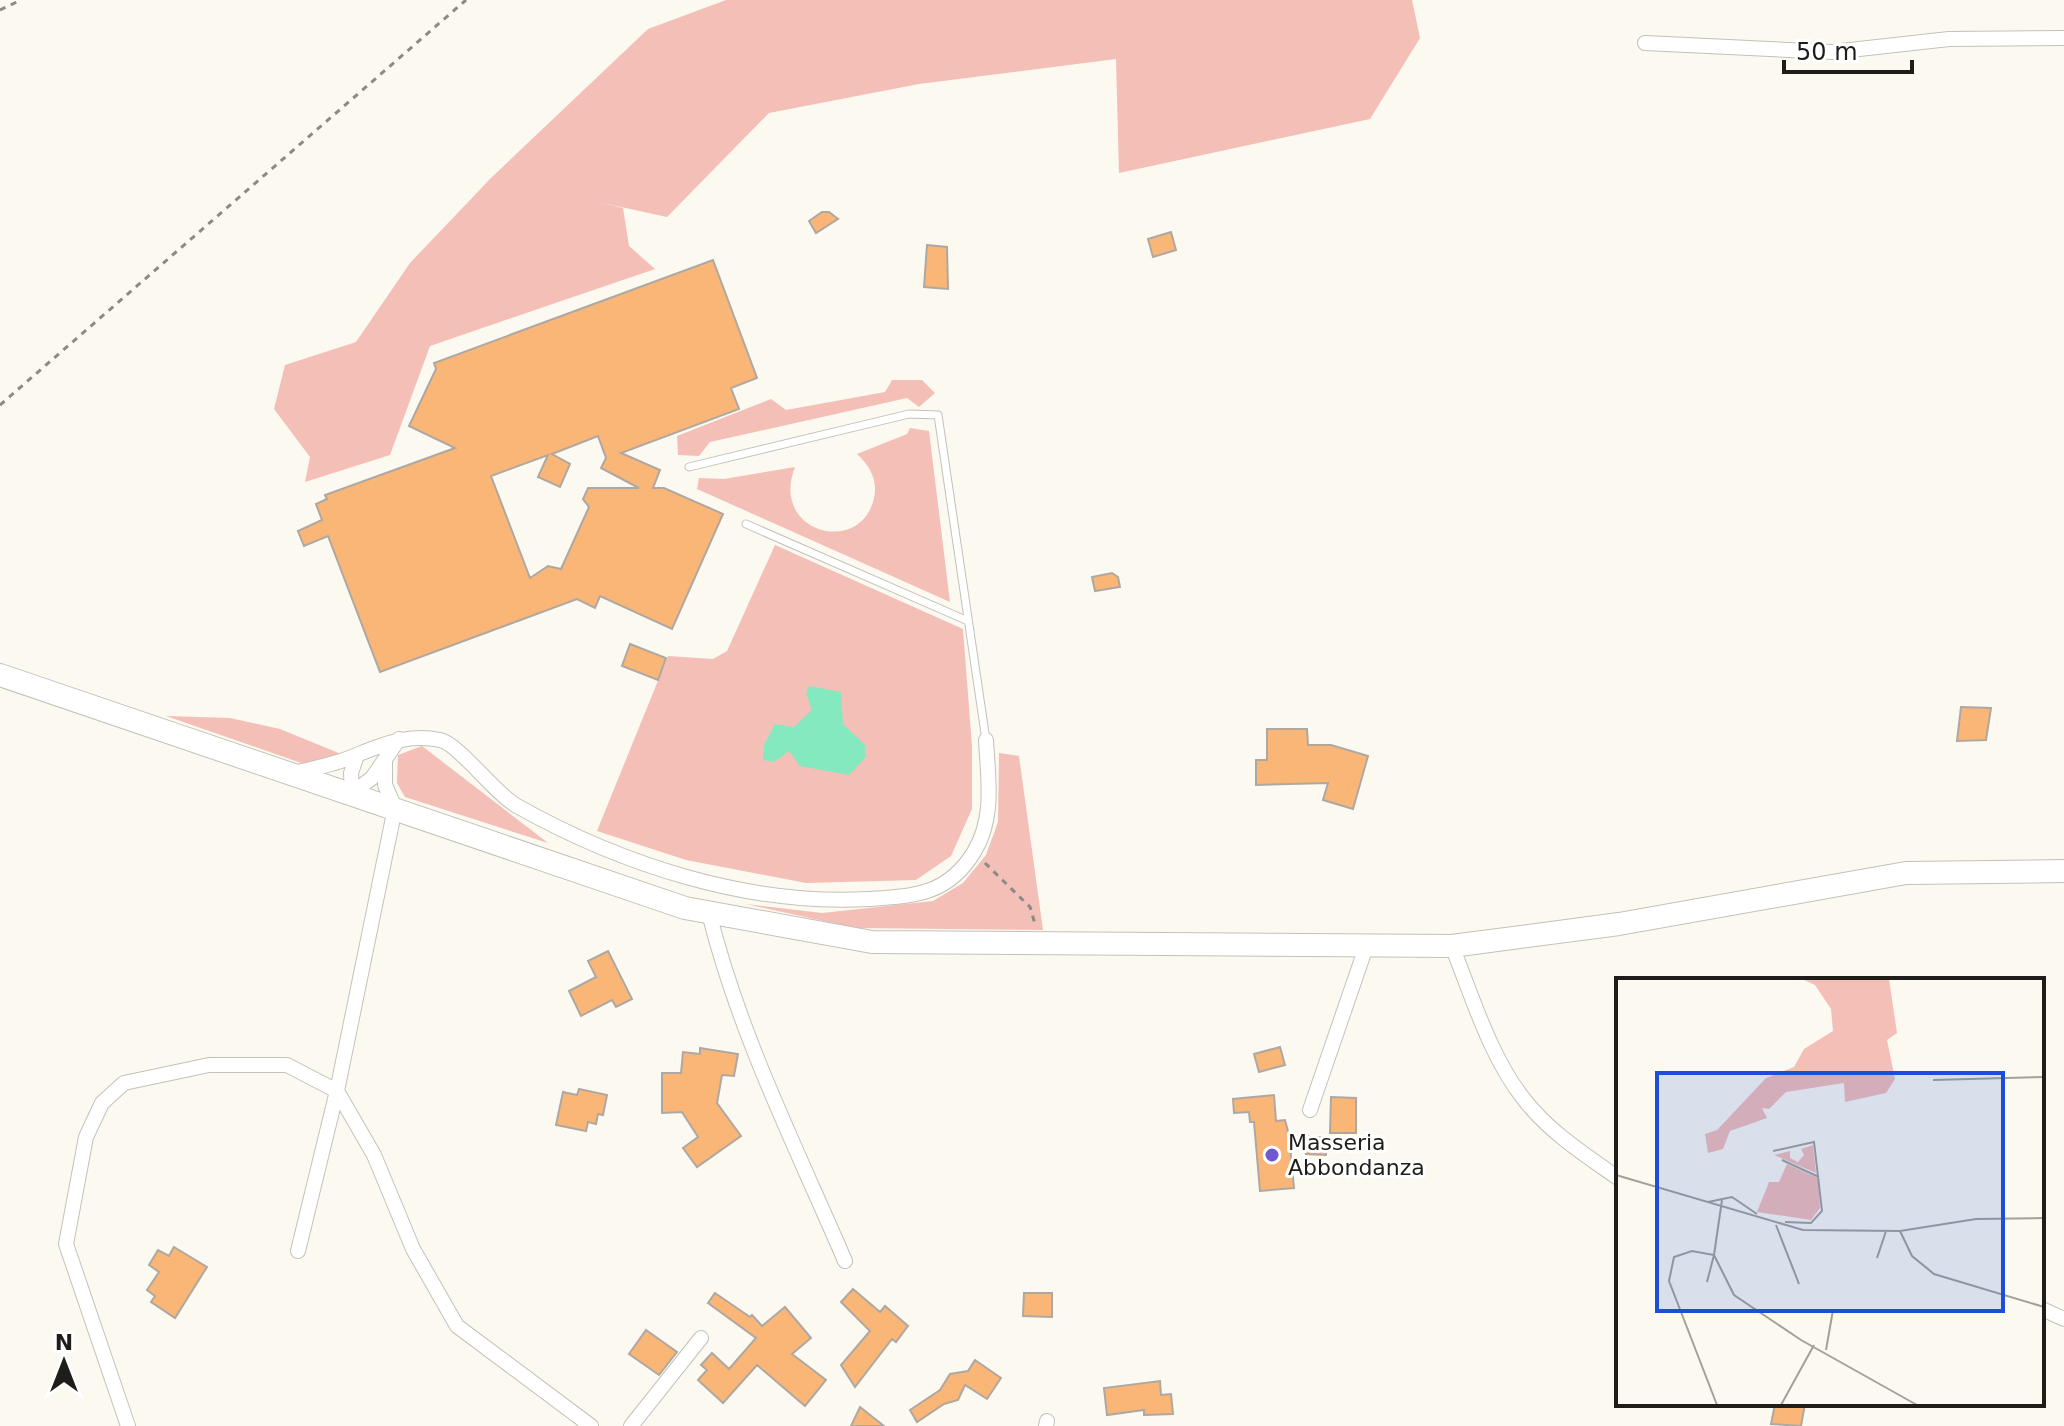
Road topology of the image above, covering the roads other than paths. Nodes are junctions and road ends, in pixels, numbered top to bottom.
1 (2064, 38) edge
2 (1645, 43) dead end
3 (689, 467) dead end
4 (746, 524) dead end
5 (968, 621) junction
6 (0, 675) edge
7 (395, 740) junction
8 (986, 740) joint
9 (357, 755) junction
10 (385, 762) junction
11 (291, 773) junction
12 (352, 793) junction
13 (395, 808) junction
14 (2064, 871) edge
15 (709, 913) junction
16 (1452, 946) junction
17 (1366, 947) junction
18 (337, 1091) junction
19 (1310, 1110) dead end
20 (1616, 1177) edge
21 (298, 1251) dead end
22 (845, 1261) dead end
23 (2044, 1310) edge
24 (2064, 1319) edge
25 (701, 1338) dead end
26 (128, 1426) edge
27 (591, 1426) edge
28 (631, 1426) edge

1 - 2 street
3 - 5 lane
4 - 5 lane
5 - 8 lane
6 - 11 main road
7 - 8 street
7 - 9 street
7 - 10 street
9 - 11 street
9 - 12 street
10 - 12 street
10 - 13 street
11 - 12 main road
12 - 13 main road
13 - 15 main road
13 - 18 street
14 - 16 main road
15 - 17 main road
15 - 22 street
16 - 17 main road
16 - 20 street
17 - 19 street
18 - 21 street
18 - 26 street
18 - 27 street
23 - 24 street
25 - 28 street

